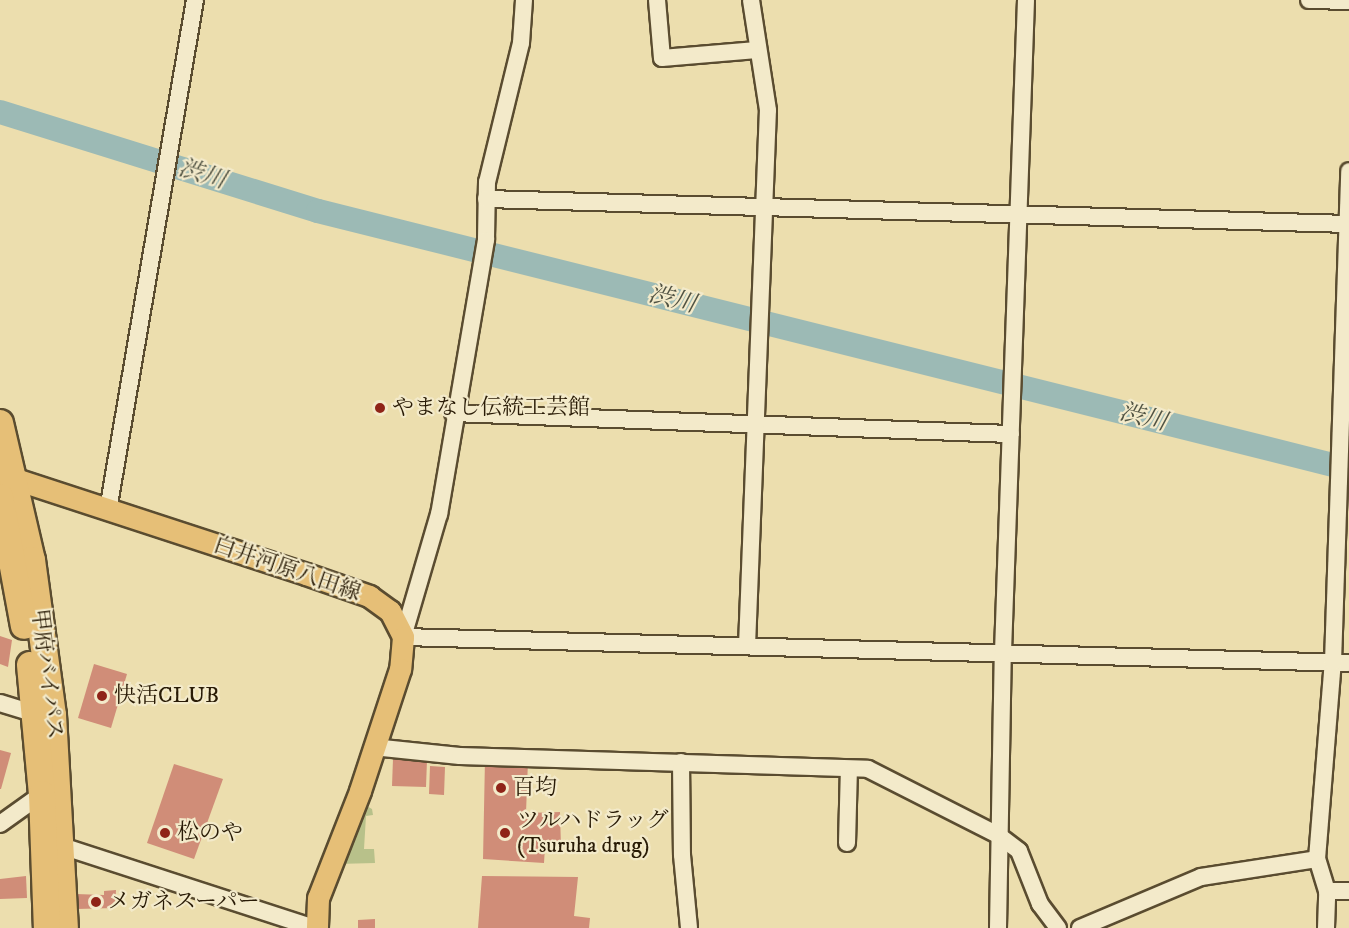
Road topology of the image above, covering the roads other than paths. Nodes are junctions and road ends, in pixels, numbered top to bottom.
1 (195, 0) edge
2 (524, 0) edge
3 (657, 0) edge
4 (751, 0) edge
5 (1026, 0) edge
6 (1309, 0) edge
7 (1349, 1) edge
8 (757, 50) junction
9 (1349, 171) edge
10 (486, 199) junction
11 (763, 207) junction
12 (1019, 216) junction
13 (1348, 224) edge
14 (453, 414) junction
15 (0, 423) edge
16 (757, 424) junction
17 (1011, 434) junction
18 (1342, 448) edge
19 (5, 483) edge
20 (108, 510) junction
21 (403, 637) junction
22 (747, 646) junction
23 (1003, 652) junction
24 (1341, 663) edge
25 (0, 703) edge
26 (35, 714) junction
27 (373, 747) junction
28 (681, 762) junction
29 (849, 769) junction
30 (42, 794) junction
31 (0, 824) edge
32 (998, 835) junction
33 (847, 843) dead end
34 (62, 846) junction
35 (1317, 859) junction
36 (1327, 891) junction
37 (1349, 891) edge
38 (47, 928) edge
39 (65, 928) edge
40 (315, 928) edge
41 (688, 928) edge
42 (998, 928) edge
43 (1058, 928) edge
44 (1080, 928) edge
45 (1326, 928) edge

1 - 20 street
2 - 10 street
3 - 8 street
4 - 8 street
5 - 12 street
6 - 7 street
8 - 11 street
9 - 13 street
10 - 11 street
10 - 14 street
11 - 12 street
11 - 16 street
12 - 13 street
12 - 17 street
13 - 18 street
14 - 16 street
14 - 21 street
15 - 19 highway, 甲府バイパス
16 - 17 street
16 - 22 street
17 - 23 street
18 - 24 street
19 - 20 main road, 白井河原八田線
19 - 26 highway, 甲府バイパス
19 - 34 highway, 甲府バイパス
20 - 21 main road, 白井河原八田線
21 - 22 street
21 - 27 main road
22 - 23 street
23 - 24 street
23 - 32 street
24 - 35 street
25 - 26 street
26 - 30 highway, 甲府バイパス
27 - 28 street
27 - 40 main road
28 - 29 street
28 - 41 street
29 - 32 street
29 - 33 street
30 - 31 street
30 - 38 highway, 甲府バイパス
32 - 42 street
32 - 43 street
34 - 39 highway, 甲府バイパス
34 - 40 street
35 - 36 street
35 - 44 street
36 - 37 street
36 - 45 street

